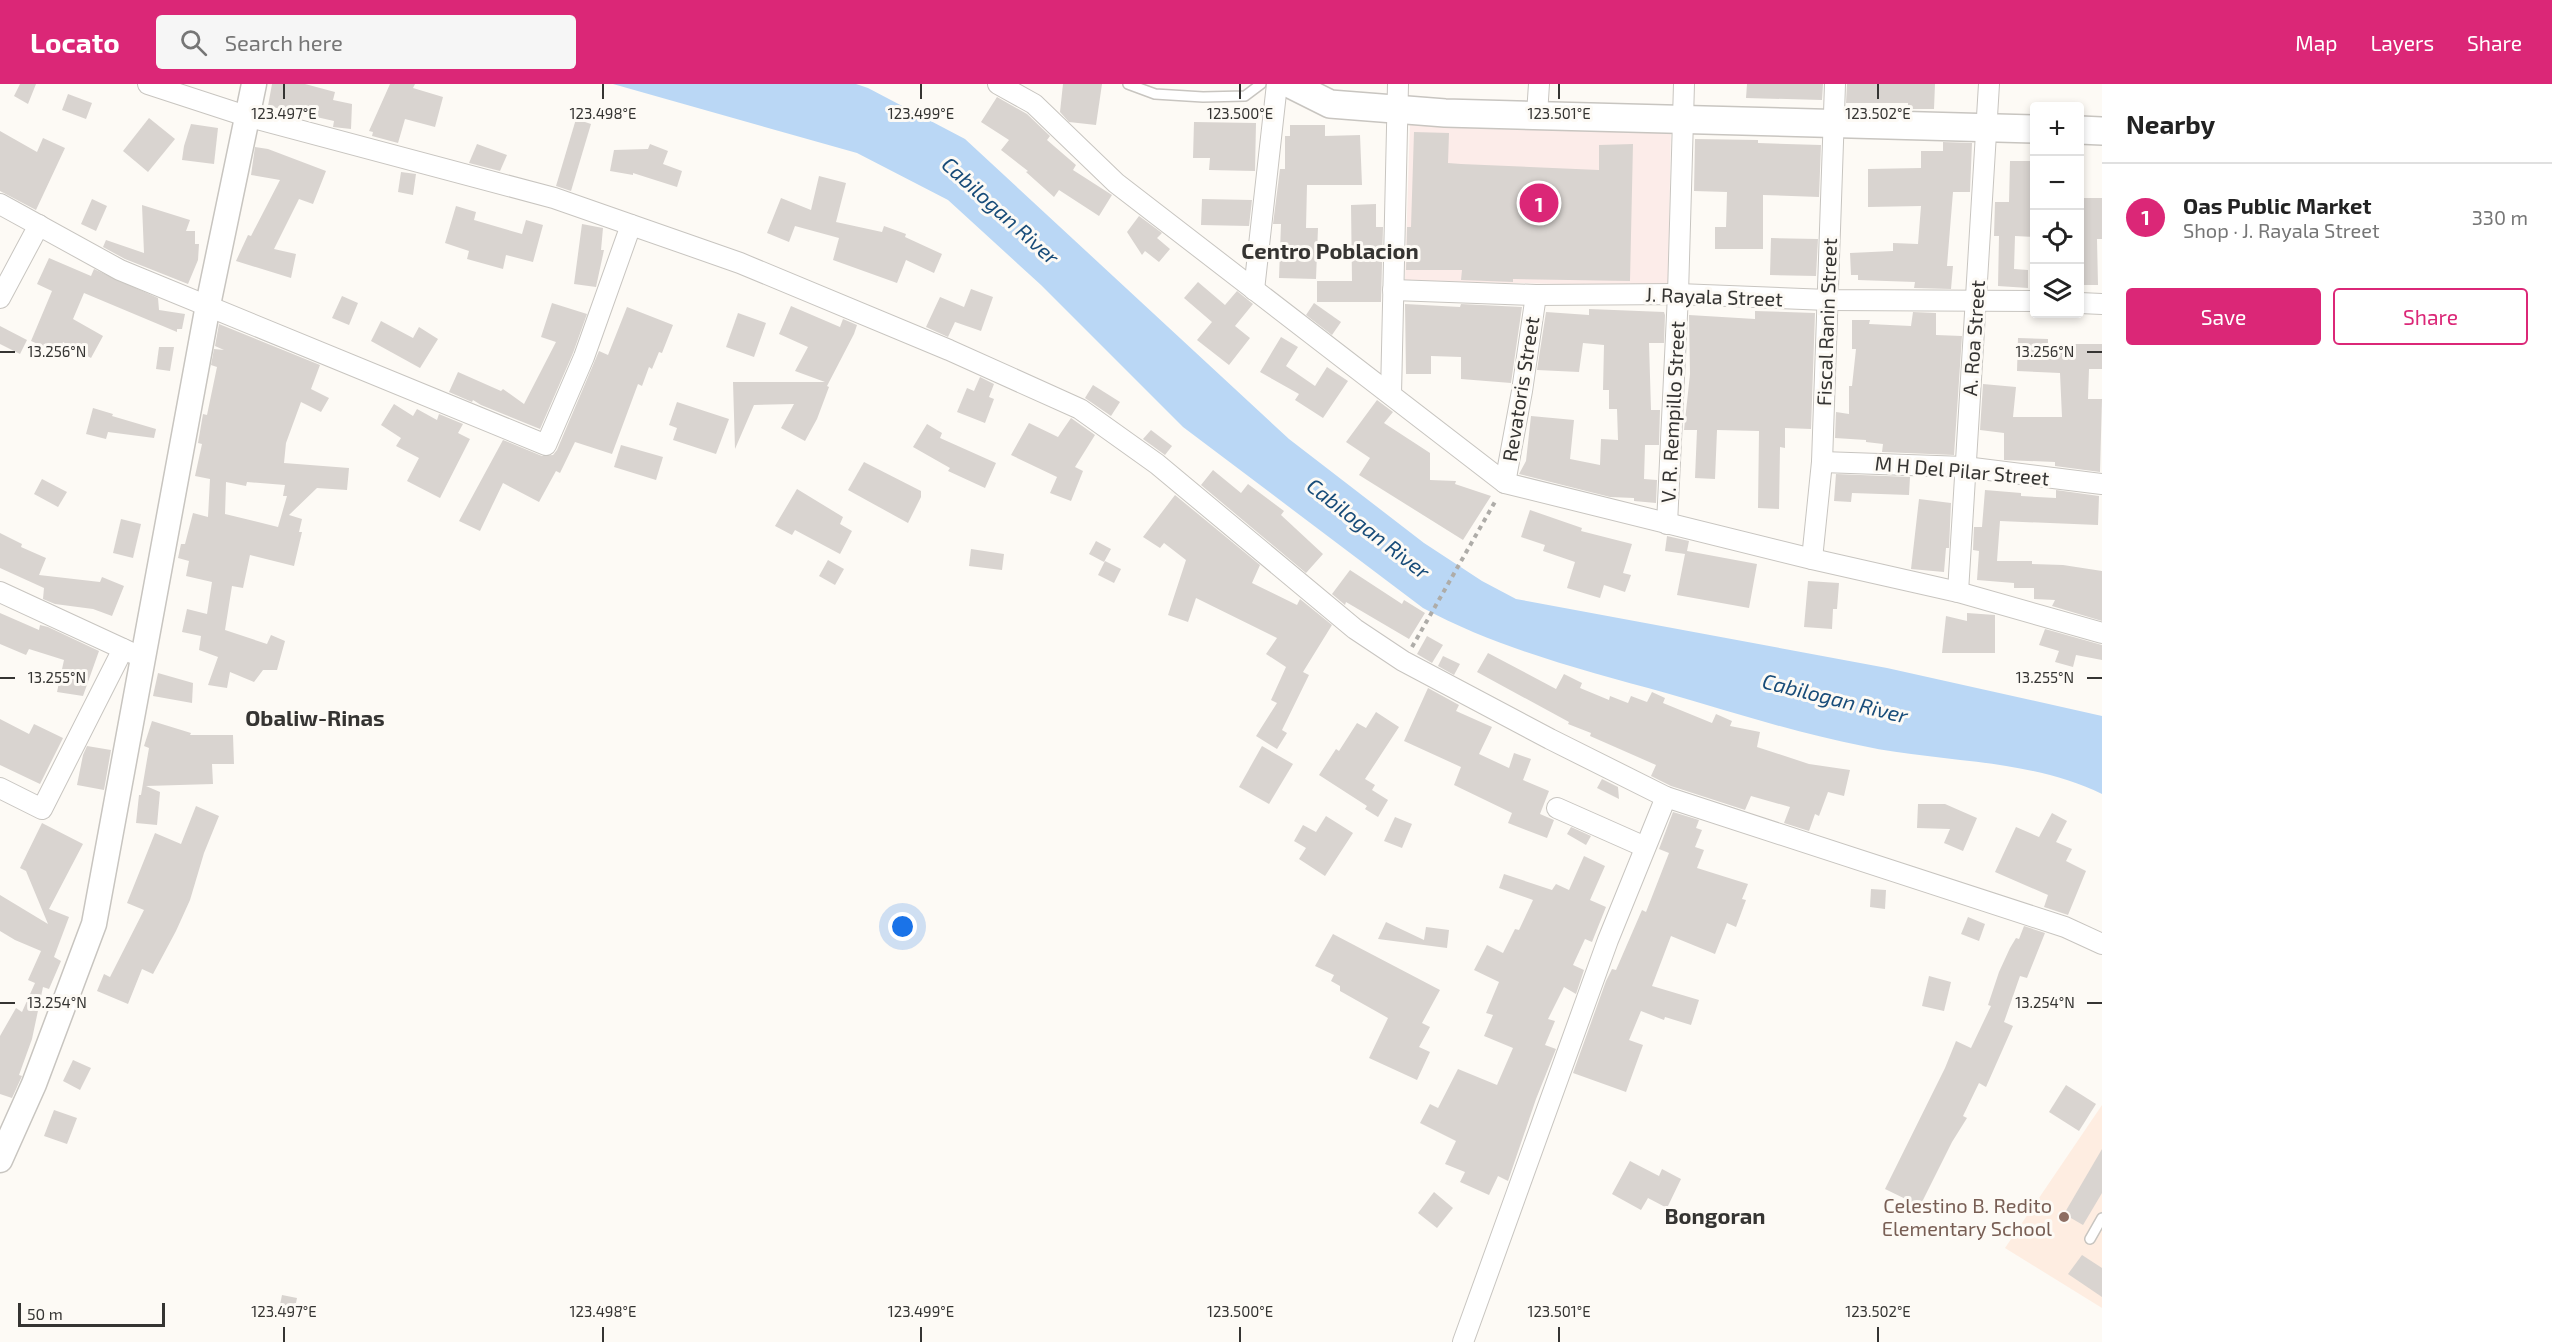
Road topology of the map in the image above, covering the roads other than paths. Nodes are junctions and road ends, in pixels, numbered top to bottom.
1 (148, 84) edge
2 (254, 84) edge
3 (998, 84) edge
4 (1128, 84) edge
5 (1261, 84) edge
6 (1277, 84) edge
7 (1290, 84) edge
8 (1539, 84) edge
9 (1684, 84) edge
10 (1835, 84) edge
11 (1989, 84) edge
12 (1397, 97) edge
13 (1537, 114) junction
14 (246, 116) junction
15 (1683, 118) junction
16 (1834, 123) junction
17 (1988, 128) junction
18 (2030, 129) edge
19 (2084, 130) edge
20 (2102, 131) edge
21 (0, 204) edge
22 (39, 225) junction
23 (631, 225) junction
24 (1254, 290) junction
25 (1393, 290) junction
26 (1678, 294) junction
27 (1536, 295) junction
28 (0, 298) edge
29 (1977, 299) junction
30 (1828, 300) junction
31 (2030, 301) edge
32 (2084, 303) edge
33 (2102, 304) edge
34 (208, 305) junction
35 (1391, 394) junction
36 (1822, 462) junction
37 (1965, 467) junction
38 (1505, 483) junction
39 (2102, 484) edge
40 (1667, 524) junction
41 (1812, 559) junction
42 (0, 592) edge
43 (1958, 592) junction
44 (2102, 633) edge
45 (133, 653) junction
46 (0, 788) edge
47 (1666, 797) junction
48 (1557, 808) dead end
49 (1645, 847) junction
50 (2102, 944) edge
51 (0, 1160) edge
52 (2102, 1218) edge
53 (2090, 1239) dead end
54 (1463, 1342) edge

1 - 14 street
2 - 14 street
3 - 24 street
4 - 5 lane
6 - 24 street
7 - 12 main road
8 - 13 street
9 - 15 street, V. R. Rempillo Street
10 - 16 street, Fiscal Ranin Street
11 - 17 street, A. Roa Street
12 - 13 main road
12 - 25 street
13 - 15 main road
14 - 23 street
14 - 34 street
15 - 16 main road
15 - 26 street, V. R. Rempillo Street
16 - 17 main road
16 - 30 street, Fiscal Ranin Street
17 - 18 main road
17 - 29 street, A. Roa Street
19 - 20 main road
21 - 22 street
22 - 28 street
22 - 34 street
23 - 34 street
23 - 47 street
24 - 35 street
25 - 27 street, J. Rayala Street
25 - 35 street
26 - 27 street, J. Rayala Street
26 - 30 street, J. Rayala Street
26 - 40 street, V. R. Rempillo Street
27 - 38 street, Revatoris Street
29 - 30 street, J. Rayala Street
29 - 31 street, J. Rayala Street
29 - 37 street, A. Roa Street
30 - 36 street, Fiscal Ranin Street
32 - 33 street
34 - 45 street
35 - 38 street
36 - 37 street, M H Del Pilar Street
36 - 41 street, Fiscal Ranin Street
37 - 39 street, M H Del Pilar Street
37 - 43 street, A. Roa Street
38 - 40 street
40 - 41 street
41 - 43 street
42 - 45 street
43 - 44 street
45 - 46 street
45 - 51 street
47 - 49 street
47 - 50 street
48 - 49 street
49 - 54 street
52 - 53 lane

